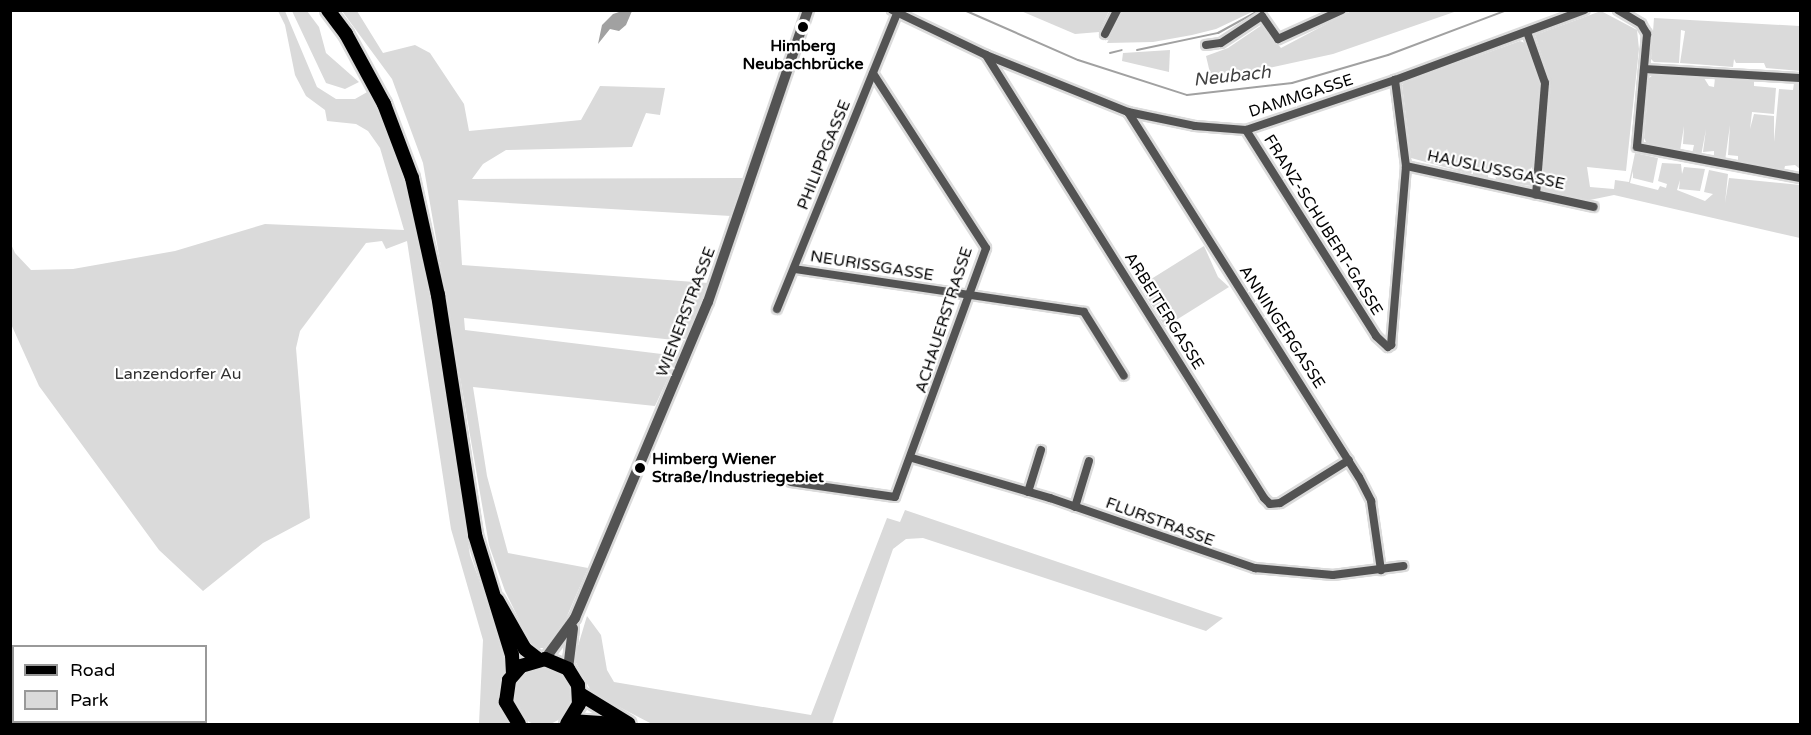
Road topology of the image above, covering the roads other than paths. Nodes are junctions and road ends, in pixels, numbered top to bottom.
1 (328, 10) edge
2 (808, 10) edge
3 (1117, 10) edge
4 (1342, 10) edge
5 (1584, 10) edge
6 (1617, 10) edge
7 (895, 12) edge
8 (1527, 32) junction
9 (1105, 34) dead end
10 (1206, 45) dead end
11 (986, 55) junction
12 (1644, 69) junction
13 (873, 73) junction
14 (1800, 78) edge
15 (1395, 80) junction
16 (1128, 112) junction
17 (1246, 130) junction
18 (1406, 166) junction
19 (1800, 178) edge
20 (1536, 195) junction
21 (1594, 207) dead end
22 (794, 269) junction
23 (970, 296) junction
24 (777, 309) dead end
25 (1124, 376) dead end
26 (1041, 450) dead end
27 (912, 458) junction
28 (1349, 460) junction
29 (1089, 461) dead end
30 (791, 482) dead end
31 (1028, 492) junction
32 (1075, 507) junction
33 (1403, 566) dead end
34 (1381, 570) junction
35 (493, 594) junction
36 (575, 618) junction
37 (541, 659) junction
38 (568, 669) junction
39 (513, 673) junction
40 (580, 694) junction
41 (569, 723) edge
42 (517, 724) edge
43 (616, 724) edge
44 (629, 724) edge

1 - 35 main road
2 - 36 street, WIENERSTRASSE
3 - 9 street
4 - 10 street
5 - 8 street, DAMMGASSE
6 - 12 street
7 - 11 street, DAMMGASSE
7 - 13 street, PHILIPPGASSE
8 - 15 street, DAMMGASSE
8 - 20 street
11 - 16 street, DAMMGASSE
11 - 28 street, ARBEITERGASSE
12 - 14 street
12 - 19 street
13 - 22 street, PHILIPPGASSE
13 - 23 street, ACHAUERSTRASSE
15 - 17 street, DAMMGASSE
15 - 18 street, HAUSLUSSGASSE
16 - 17 street, DAMMGASSE
16 - 28 street, ANNINGERGASSE
17 - 18 street, FRANZ-SCHUBERT-GASSE
18 - 20 street, HAUSLUSSGASSE
20 - 21 street, HAUSLUSSGASSE
22 - 23 street, NEURISSGASSE
22 - 24 street, PHILIPPGASSE
23 - 25 street, NEURISSGASSE
23 - 27 street, ACHAUERSTRASSE
26 - 31 street
27 - 30 street, ACHAUERSTRASSE
27 - 31 street, FLURSTRASSE
28 - 34 street, ANNINGERGASSE
29 - 32 street
31 - 32 street, FLURSTRASSE
32 - 34 street, FLURSTRASSE
33 - 34 street, FLURSTRASSE
35 - 37 main road
35 - 39 main road
36 - 37 street, WIENERSTRASSE
36 - 38 street, WIENERSTRASSE
37 - 38 main road
37 - 39 main road
38 - 40 main road
39 - 42 main road
40 - 41 main road
40 - 44 main road
41 - 43 main road

